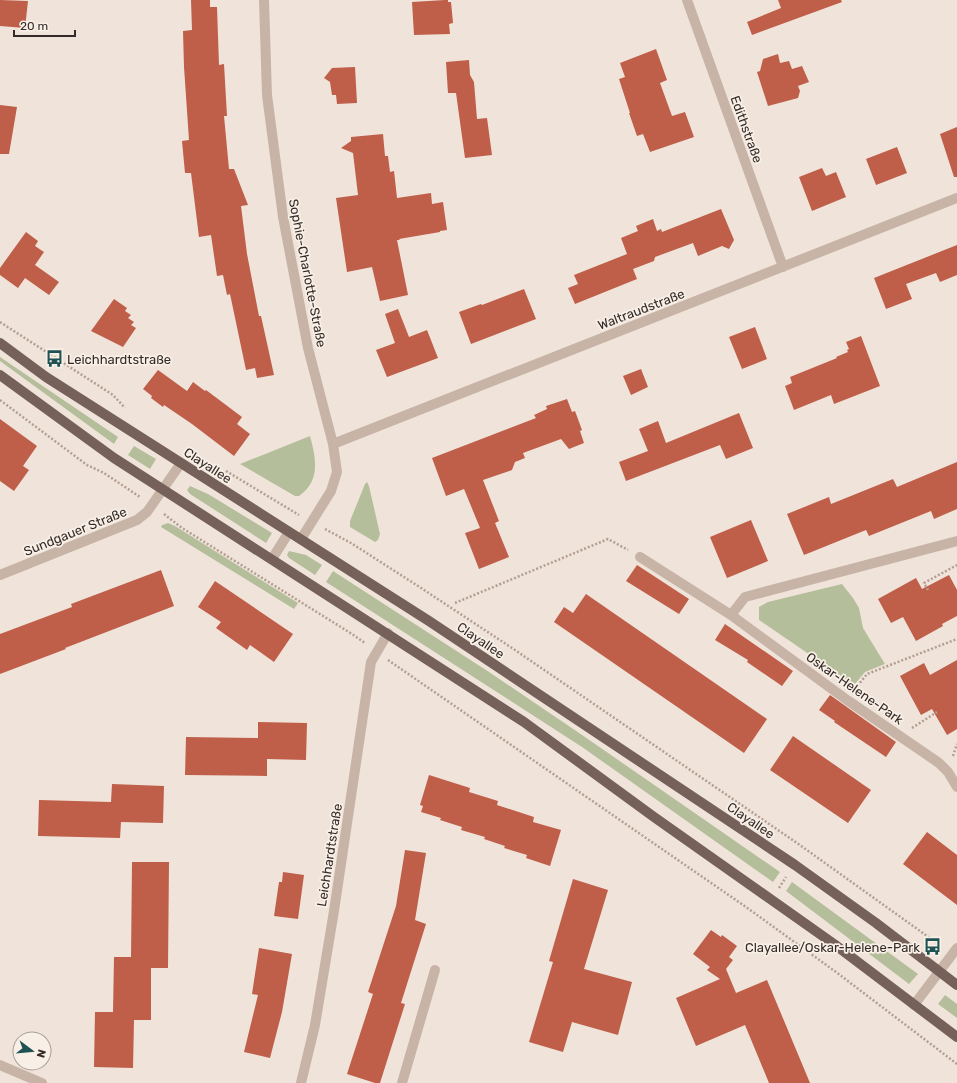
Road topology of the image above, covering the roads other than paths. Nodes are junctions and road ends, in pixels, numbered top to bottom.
1 (264, 0) edge
2 (687, 0) edge
3 (957, 198) edge
4 (783, 267) junction
5 (0, 343) edge
6 (0, 375) edge
7 (333, 444) junction
8 (181, 462) junction
9 (162, 489) junction
10 (289, 532) junction
11 (301, 539) junction
12 (957, 541) edge
13 (640, 557) road end
14 (272, 558) junction
15 (0, 575) edge
16 (731, 615) junction
17 (388, 633) junction
18 (957, 787) edge
19 (954, 952) edge
20 (435, 970) dead end
21 (939, 972) junction
22 (957, 985) edge
23 (914, 1005) junction
24 (957, 1037) edge
25 (0, 1065) edge
26 (42, 1083) edge
27 (301, 1083) edge
28 (402, 1083) edge

1 - 7 street, Sophie-Charlotte-Straße
2 - 4 street, Edithstraße
3 - 4 street, Waltraudstraße
4 - 7 street, Waltraudstraße
5 - 8 main road, Clayallee
6 - 9 main road
7 - 11 street, Sophie-Charlotte-Straße
8 - 9 street, Sundgauer Straße
8 - 10 main road, Clayallee
9 - 14 main road
9 - 15 street, Sundgauer Straße
10 - 11 main road, Clayallee
10 - 14 street
11 - 21 main road, Clayallee
12 - 16 street
13 - 16 street, Oskar-Helene-Park
14 - 17 main road
16 - 18 street, Oskar-Helene-Park
17 - 23 main road
17 - 27 street, Leichhardtstraße
19 - 21 street
20 - 28 street
21 - 22 main road, Clayallee
21 - 23 street
23 - 24 main road
25 - 26 street

